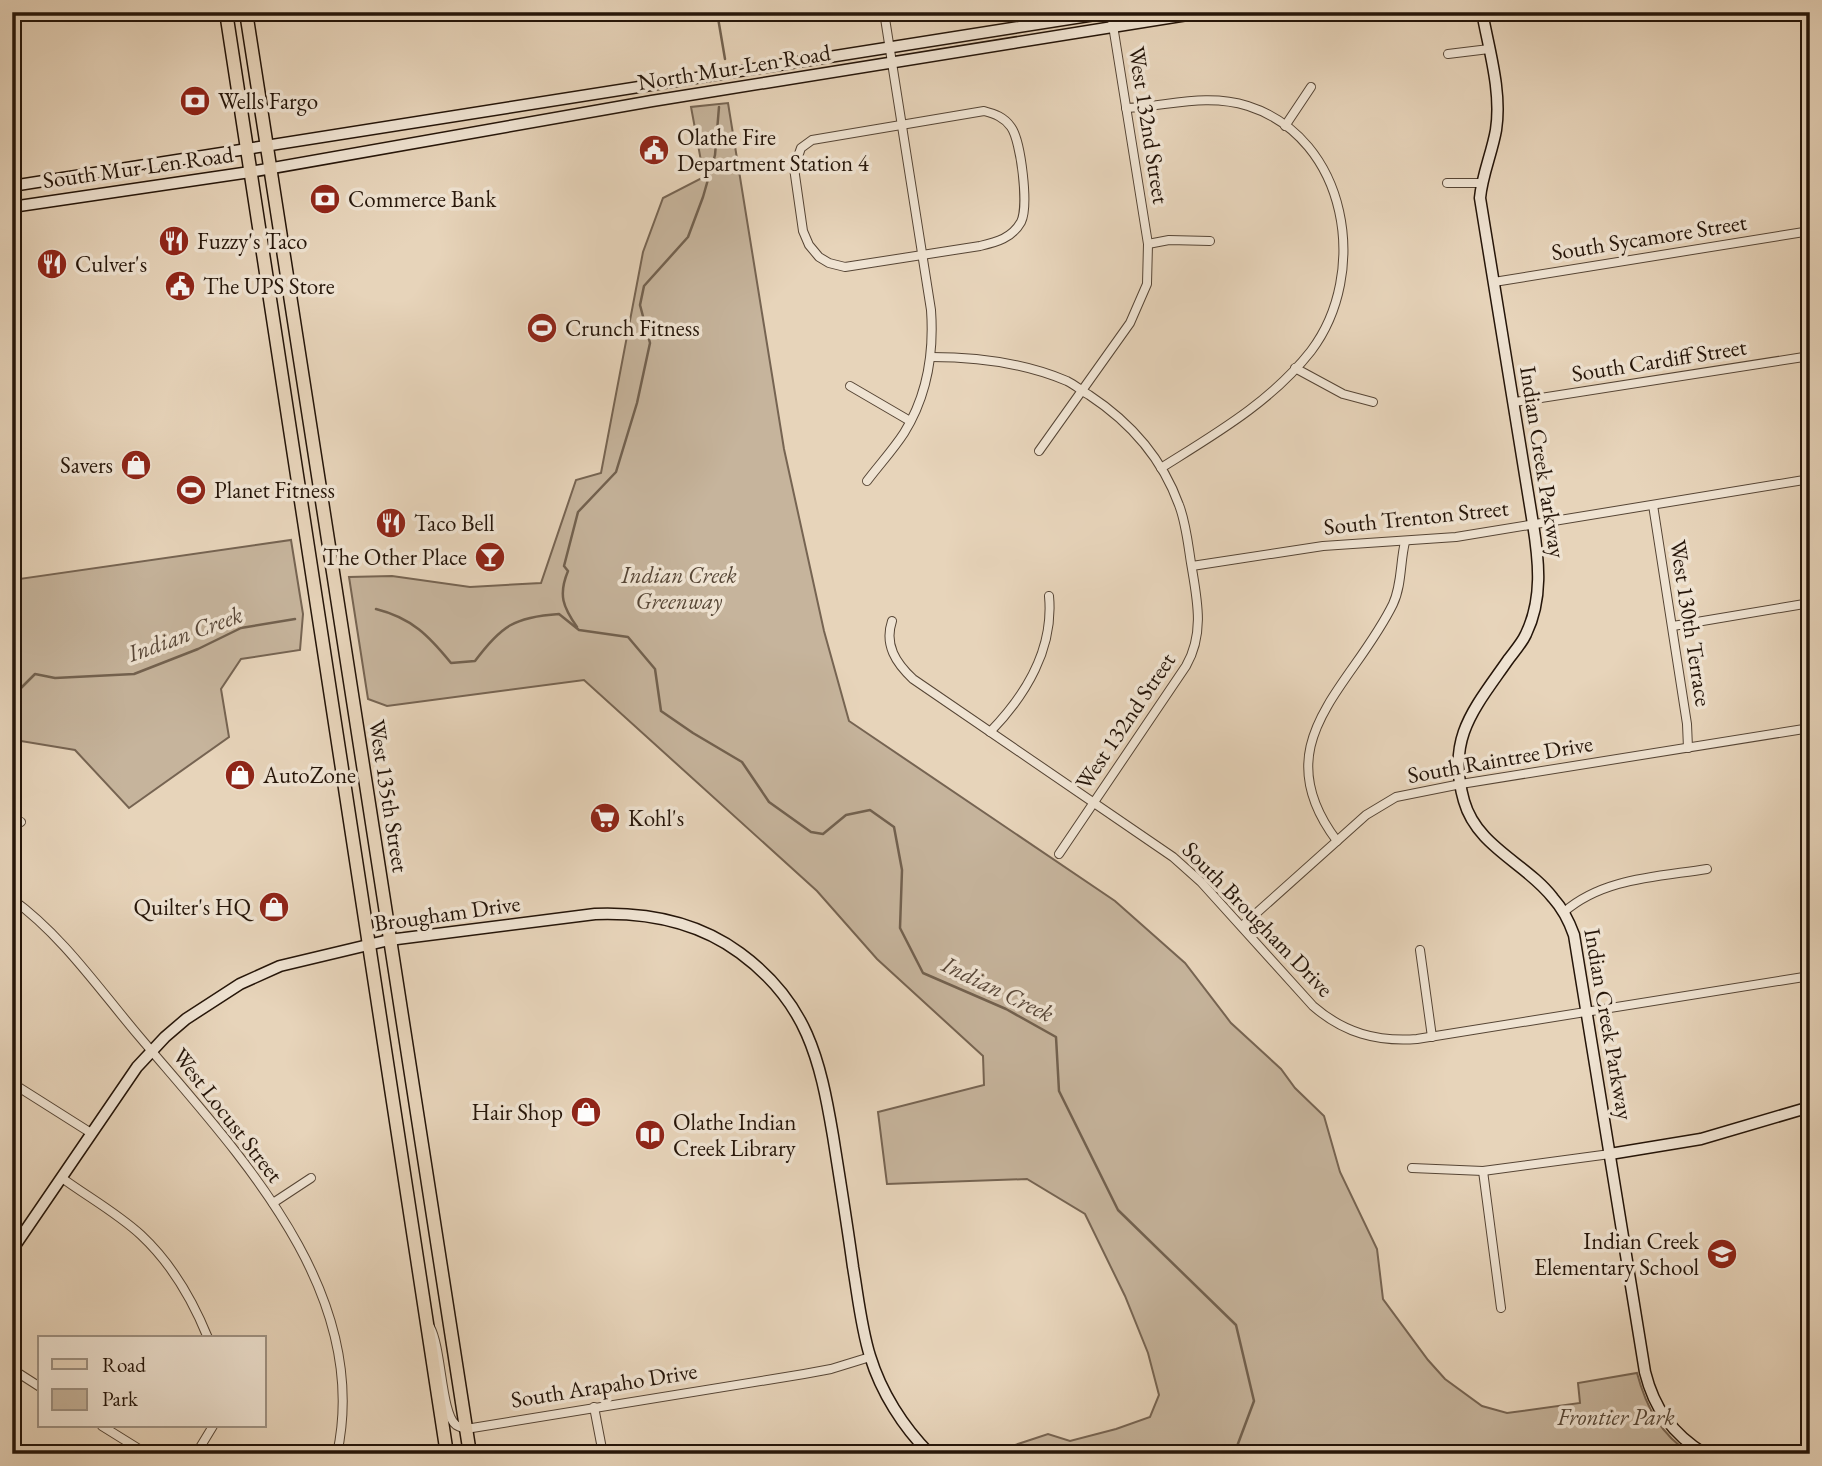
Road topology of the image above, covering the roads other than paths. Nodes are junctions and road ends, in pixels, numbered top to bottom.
1 (226, 12) edge
2 (246, 12) edge
3 (884, 12) edge
4 (1206, 12) edge
5 (1482, 12) edge
6 (1113, 13) edge
7 (1113, 27) junction
8 (888, 49) junction
9 (1489, 50) junction
10 (1448, 54) dead end
11 (891, 63) junction
12 (1311, 88) dead end
13 (1126, 108) junction
14 (901, 124) junction
15 (1285, 126) junction
16 (267, 145) junction
17 (246, 148) junction
18 (271, 166) junction
19 (250, 172) junction
20 (1447, 183) dead end
21 (1481, 183) junction
22 (12, 186) edge
23 (12, 207) edge
24 (1810, 231) edge
25 (1210, 241) dead end
26 (1148, 244) junction
27 (921, 255) junction
28 (1494, 282) junction
29 (1810, 356) edge
30 (930, 357) junction
31 (1295, 368) junction
32 (850, 386) dead end
33 (1083, 391) junction
34 (1373, 402) dead end
35 (1515, 402) junction
36 (909, 421) junction
37 (1039, 451) dead end
38 (1161, 468) junction
39 (1810, 479) edge
40 (867, 481) dead end
41 (1653, 505) junction
42 (1533, 524) junction
43 (1405, 542) junction
44 (1192, 566) junction
45 (1049, 596) dead end
46 (1810, 603) edge
47 (892, 621) dead end
48 (1673, 626) junction
49 (1810, 728) edge
50 (990, 732) junction
51 (1688, 747) junction
52 (1461, 784) junction
53 (1094, 802) junction
54 (21, 822) dead end
55 (12, 827) edge
56 (1337, 841) junction
57 (1059, 853) dead end
58 (1707, 869) dead end
59 (12, 899) edge
60 (1564, 912) junction
61 (1242, 926) junction
62 (389, 940) junction
63 (369, 945) junction
64 (1420, 950) dead end
65 (1810, 976) edge
66 (1587, 1012) junction
67 (1432, 1037) junction
68 (152, 1050) junction
69 (12, 1083) edge
70 (1810, 1107) edge
71 (91, 1133) junction
72 (1610, 1154) junction
73 (1412, 1168) dead end
74 (1483, 1171) junction
75 (62, 1178) junction
76 (311, 1178) dead end
77 (273, 1203) junction
78 (12, 1226) edge
79 (24, 1233) junction
80 (12, 1250) edge
81 (1501, 1308) dead end
82 (426, 1319) junction
83 (207, 1336) edge
84 (870, 1357) junction
85 (12, 1369) edge
86 (38, 1386) edge
87 (594, 1407) junction
88 (106, 1428) edge
89 (212, 1428) edge
90 (466, 1429) junction
91 (147, 1454) edge
92 (196, 1454) edge
93 (337, 1454) edge
94 (447, 1454) edge
95 (470, 1454) edge
96 (603, 1454) edge
97 (930, 1454) edge
98 (1704, 1454) edge

1 - 17 main road, West 135th Street
2 - 16 main road, West 135th Street
3 - 8 street
4 - 7 street, North Mur-Len Road
5 - 9 street, Indian Creek Parkway
6 - 7 street, West 132nd Street
6 - 8 street, North Mur-Len Road
7 - 11 street, North Mur-Len Road
7 - 13 street, West 132nd Street
8 - 11 street
8 - 16 street, North Mur-Len Road
9 - 10 street
9 - 21 street, Indian Creek Parkway
11 - 14 street
11 - 18 street, North Mur-Len Road
12 - 15 street
13 - 15 street
13 - 26 street, West 132nd Street
14 - 27 street
14 - 27 street
14 - 27 street
15 - 31 street
16 - 17 street, South Mur-Len Road
16 - 18 main road, West 135th Street
17 - 19 main road, West 135th Street
17 - 22 street, South Mur-Len Road
18 - 19 street, South Mur-Len Road
18 - 62 main road, West 135th Street
19 - 23 street, South Mur-Len Road
19 - 63 main road, West 135th Street
20 - 21 street
21 - 28 street, Indian Creek Parkway
24 - 28 street, South Sycamore Street
25 - 26 street
26 - 33 street, West 132nd Street
27 - 30 street
28 - 35 street, Indian Creek Parkway
29 - 35 street, South Cardiff Street
30 - 33 street
30 - 36 street
31 - 34 street
31 - 38 street
32 - 36 street
33 - 37 street, West 132nd Street
33 - 38 street, West 132nd Street
35 - 42 street, Indian Creek Parkway
36 - 40 street
38 - 44 street, West 132nd Street
39 - 41 street, South Trenton Street
41 - 42 street, South Trenton Street
41 - 48 street, West 130th Terrace
42 - 43 street, South Trenton Street
42 - 52 street, Indian Creek Parkway
43 - 44 street, South Trenton Street
43 - 56 street
44 - 53 street, West 132nd Street
45 - 50 street
46 - 48 street
47 - 50 street, South Brougham Drive
48 - 51 street, West 130th Terrace
49 - 51 street, South Raintree Drive
50 - 53 street, South Brougham Drive
51 - 52 street, South Raintree Drive
52 - 56 street, South Raintree Drive
52 - 60 street, Indian Creek Parkway
53 - 57 street, West 132nd Street
53 - 61 street, South Brougham Drive
54 - 55 street
56 - 61 street, South Raintree Drive
58 - 60 street
59 - 68 street, West Locust Street
60 - 66 street, Indian Creek Parkway
61 - 67 street, South Brougham Drive
62 - 63 street, Brougham Drive
62 - 84 street, Brougham Drive
62 - 90 main road, West 135th Street
63 - 68 street, Brougham Drive
63 - 82 main road, West 135th Street
64 - 67 street
65 - 66 street, South Brougham Drive
66 - 67 street, South Brougham Drive
66 - 72 street, Indian Creek Parkway
68 - 71 street, Brougham Drive
68 - 77 street, West Locust Street
69 - 71 street
70 - 72 street
71 - 75 street, Brougham Drive
72 - 74 street
72 - 98 street, Indian Creek Parkway
73 - 74 street
74 - 81 street
75 - 79 street, Brougham Drive
75 - 83 street
76 - 77 street, West Locust Street
77 - 93 street, West Locust Street
78 - 79 street
79 - 80 street, Brougham Drive
82 - 90 street
82 - 94 main road, West 135th Street
84 - 87 street, South Arapaho Drive
84 - 97 street, Brougham Drive
85 - 86 street
87 - 90 street, South Arapaho Drive
87 - 96 street
88 - 91 street
89 - 92 street
90 - 95 main road, West 135th Street

